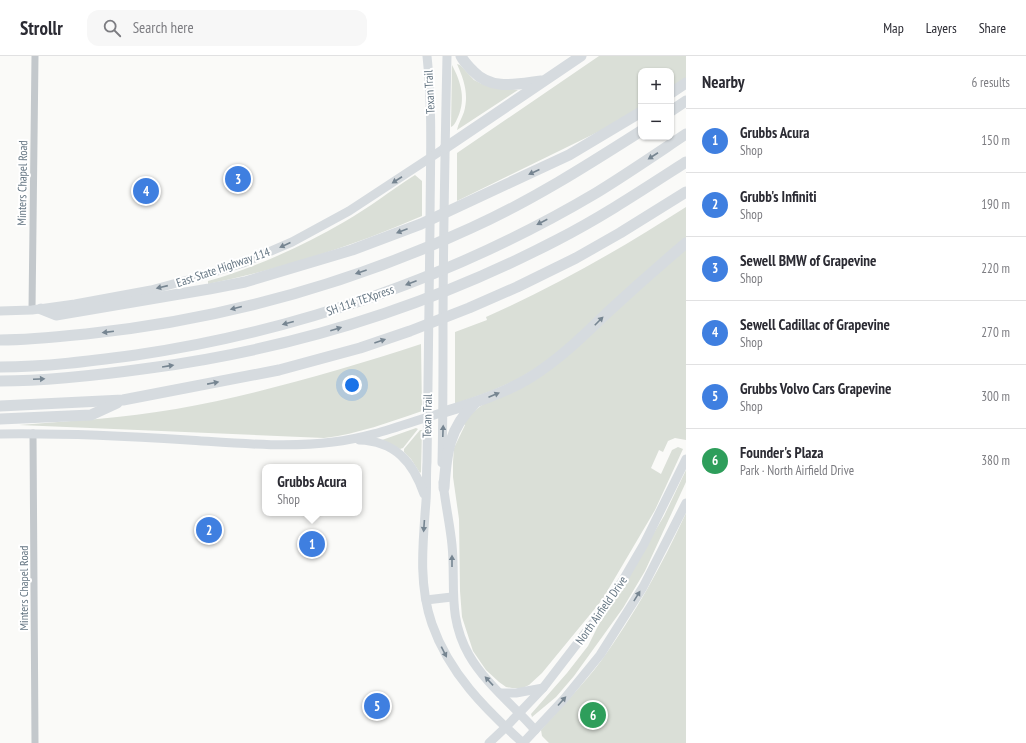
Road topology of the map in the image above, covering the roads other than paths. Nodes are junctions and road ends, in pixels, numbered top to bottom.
1 (35, 56) edge
2 (427, 56) edge
3 (447, 56) edge
4 (461, 56) edge
5 (581, 56) edge
6 (546, 80) junction
7 (686, 83) edge
8 (674, 91) edge
9 (686, 101) edge
10 (674, 109) edge
11 (638, 114) edge
12 (638, 133) edge
13 (686, 134) edge
14 (445, 148) junction
15 (430, 159) junction
16 (686, 162) edge
17 (686, 192) edge
18 (686, 242) edge
19 (36, 309) junction
20 (0, 311) edge
21 (0, 340) edge
22 (0, 367) edge
23 (0, 381) edge
24 (123, 400) junction
25 (476, 402) junction
26 (0, 406) edge
27 (444, 412) junction
28 (428, 417) junction
29 (0, 419) edge
30 (33, 433) junction
31 (0, 434) edge
32 (350, 440) junction
33 (686, 459) edge
34 (444, 488) junction
35 (426, 500) junction
36 (686, 503) edge
37 (452, 596) junction
38 (426, 600) junction
39 (543, 688) junction
40 (500, 693) junction
41 (520, 712) junction
42 (506, 727) junction
43 (535, 730) junction
44 (35, 743) edge
45 (489, 743) edge
46 (523, 743) edge

1 - 19 street, Minters Chapel Road
2 - 15 main road, Texan Trail
3 - 14 main road, Texan Trail
4 - 6 highway
5 - 6 highway
6 - 14 highway
7 - 8 highway
9 - 10 highway
11 -> 19 highway
12 -> 21 highway
13 -> 22 highway, SH 114 TEXpress
14 - 15 main road, East State Highway 114
14 - 27 main road, Texan Trail
15 -> 19 main road, East State Highway 114
15 - 28 main road, Texan Trail
23 -> 16 highway, SH 114 TEXpress
24 -> 17 highway
25 -> 18 highway
19 - 20 main road, East State Highway 114
24 - 26 highway
24 - 29 highway
25 - 27 highway
25 - 34 highway
27 - 28 main road
34 -> 27 main road, Texan Trail
28 - 32 main road
28 - 35 main road, Texan Trail
30 - 31 main road
30 - 32 main road
30 - 44 street, Minters Chapel Road
32 - 35 main road
33 - 39 main road, North Airfield Drive
37 -> 34 main road, Texan Trail
35 -> 38 main road, Texan Trail
43 -> 36 main road, North Airfield Drive
37 - 38 main road
40 -> 37 main road, Texan Trail
38 -> 42 main road, Texan Trail
39 - 40 main road
39 - 41 main road, North Airfield Drive
40 - 41 main road, Texan Trail
41 - 42 main road, North Airfield Drive
41 - 43 main road, Texan Trail
42 - 45 main road, North Airfield Drive
42 - 46 main road, Texan Trail
43 - 46 main road, North Airfield Drive

